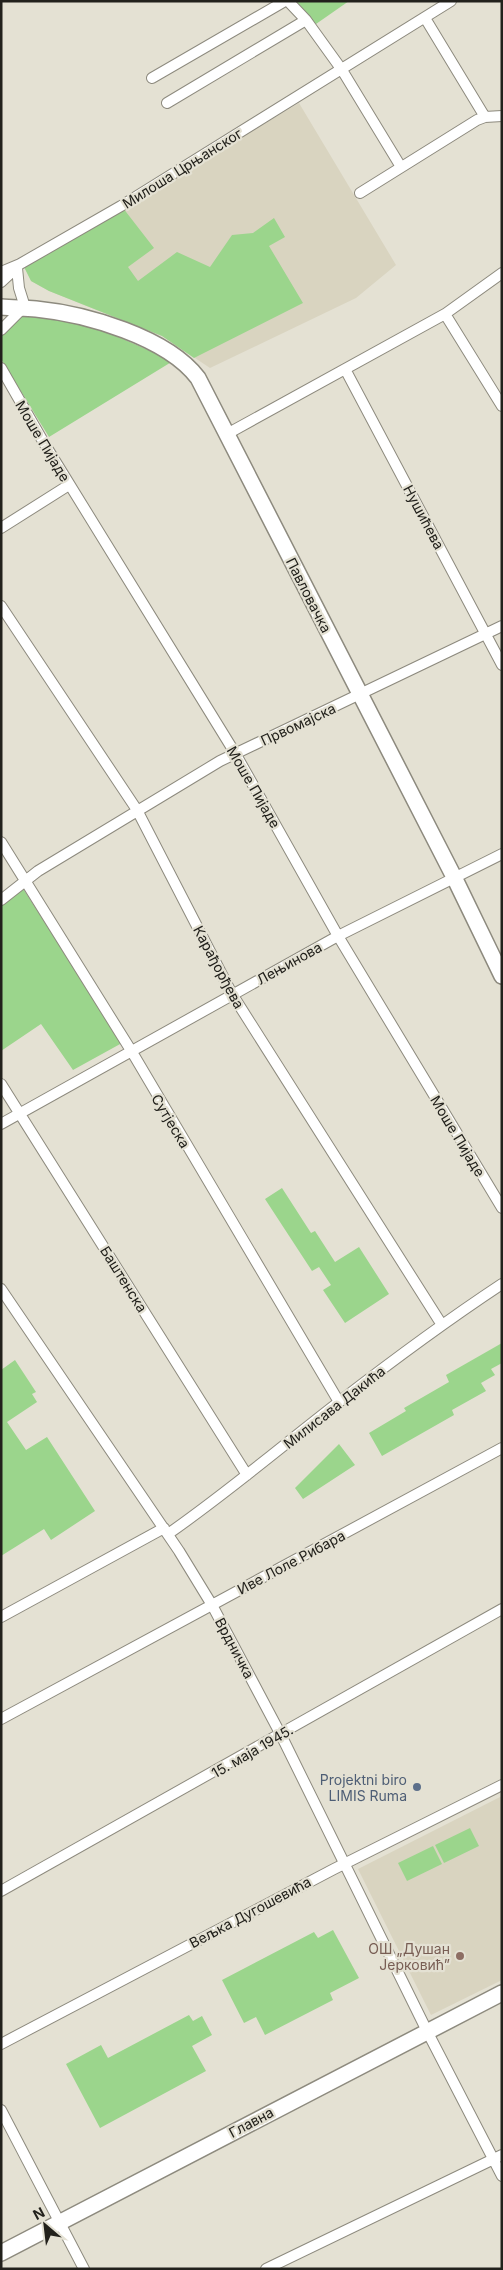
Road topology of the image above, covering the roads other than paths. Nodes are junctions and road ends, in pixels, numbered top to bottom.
1 (286, 1) edge
2 (451, 1) edge
3 (425, 18) junction
4 (306, 20) junction
5 (342, 70) junction
6 (152, 78) dead end
7 (167, 104) dead end
8 (502, 116) edge
9 (485, 117) junction
10 (401, 167) junction
11 (360, 194) dead end
12 (19, 266) junction
13 (1, 272) edge
14 (502, 273) edge
15 (1, 282) edge
16 (1, 297) edge
17 (1, 307) edge
18 (26, 308) junction
19 (445, 314) junction
20 (1, 330) edge
21 (1, 368) edge
22 (345, 369) junction
23 (502, 406) edge
24 (227, 434) junction
25 (69, 485) junction
26 (1, 528) edge
27 (1, 606) edge
28 (502, 626) edge
29 (486, 634) junction
30 (502, 665) edge
31 (360, 695) junction
32 (235, 753) junction
33 (137, 810) junction
34 (1, 842) edge
35 (502, 854) edge
36 (454, 877) junction
37 (25, 880) junction
38 (1, 900) edge
39 (338, 936) junction
40 (502, 976) edge
41 (232, 994) junction
42 (132, 1052) junction
43 (1, 1084) edge
44 (20, 1114) junction
45 (1, 1124) edge
46 (502, 1208) edge
47 (502, 1284) edge
48 (1, 1289) edge
49 (442, 1325) junction
50 (339, 1402) junction
51 (502, 1448) edge
52 (247, 1475) junction
53 (166, 1531) junction
54 (212, 1605) junction
55 (502, 1609) edge
56 (1, 1617) edge
57 (1, 1719) edge
58 (281, 1735) junction
59 (502, 1785) edge
60 (344, 1863) junction
61 (1, 1891) edge
62 (502, 1993) edge
63 (427, 2031) junction
64 (1, 2044) edge
65 (1, 2110) edge
66 (497, 2157) edge
67 (502, 2176) edge
68 (60, 2222) junction
69 (1, 2253) edge
70 (84, 2269) edge
71 (266, 2269) edge

1 - 4 street
1 - 6 street
2 - 3 street, Милоша Црњанског
3 - 5 street, Милоша Црњанског
3 - 9 street
4 - 5 street
4 - 7 street
5 - 10 street
5 - 12 street, Милоша Црњанског
8 - 9 street
9 - 10 street
10 - 11 street
12 - 13 street, Милоша Црњанског
12 - 15 street, Милоша Црњанског
12 - 18 street
14 - 19 street
16 - 18 street, Павловачка
17 - 18 street, Павловачка
18 - 20 street
18 - 24 street, Павловачка
19 - 22 street
19 - 23 street
21 - 25 street, Моше Пијаде
22 - 24 street
22 - 29 street, Нушићева
24 - 31 street, Павловачка
25 - 26 street
25 - 32 street, Моше Пијаде
27 - 33 street, Карађорђева
28 - 29 street, Првомајска
29 - 30 street, Нушићева
29 - 31 street, Првомајска
31 - 32 street, Првомајска
31 - 36 street, Павловачка
32 - 33 street, Првомајска
32 - 39 street, Моше Пијаде
33 - 37 street, Првомајска
33 - 41 street, Карађорђева
34 - 37 street, Сутјеска
35 - 36 street, Лењинова
36 - 39 street, Лењинова
36 - 40 street, Павловачка
37 - 38 street, Првомајска
37 - 42 street, Сутјеска
39 - 41 street, Лењинова
39 - 46 street, Моше Пијаде
41 - 42 street, Лењинова
41 - 49 street, Карађорђева
42 - 44 street, Лењинова
42 - 50 street, Сутјеска
43 - 44 street, Баштенска
44 - 45 street, Лењинова
44 - 52 street, Баштенска
47 - 49 street, Милисава Дакића
48 - 53 street, Врдничка
49 - 50 street, Милисава Дакића
50 - 52 street, Милисава Дакића
51 - 54 street, Иве Лоле Рибара
52 - 53 street, Милисава Дакића
53 - 54 street, Врдничка
53 - 56 street, Милисава Дакића
54 - 57 street, Иве Лоле Рибара
54 - 58 street, Врдничка
55 - 58 street, 15. маја 1945.
58 - 60 street, Врдничка
58 - 61 street, 15. маја 1945.
59 - 60 street, Вељка Дугошевића
60 - 63 street, Врдничка
60 - 64 street, Вељка Дугошевића
62 - 63 street, Главна
63 - 66 street, Врдничка
63 - 68 street, Главна
65 - 68 street
66 - 67 street, Врдничка
66 - 71 street
68 - 69 street, Главна
68 - 70 street

